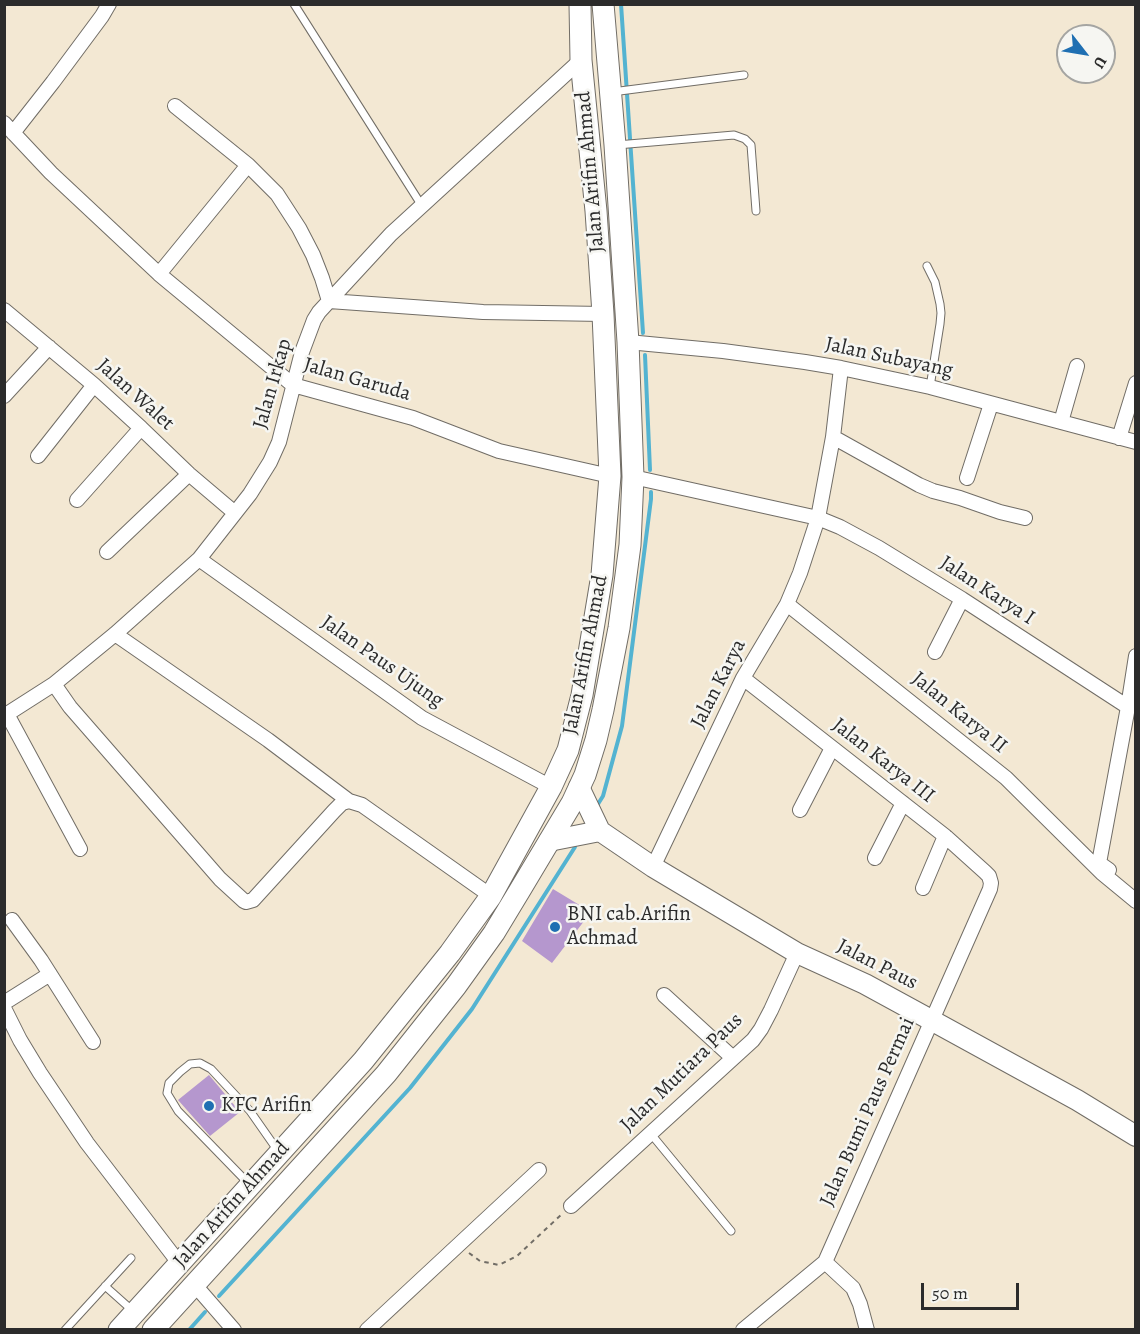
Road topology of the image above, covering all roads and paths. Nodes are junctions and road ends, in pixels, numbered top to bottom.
1 (109, 4) edge
2 (294, 4) edge
3 (580, 8) edge
4 (603, 8) edge
5 (581, 60) junction
6 (744, 75) dead end
7 (621, 91) junction
8 (175, 106) dead end
9 (9, 128) edge
10 (625, 145) junction
11 (248, 165) junction
12 (422, 206) junction
13 (756, 211) dead end
14 (927, 266) dead end
15 (159, 274) junction
16 (328, 301) junction
17 (4, 310) edge
18 (603, 314) junction
19 (628, 342) junction
20 (49, 347) junction
21 (1077, 366) dead end
22 (841, 368) junction
23 (1136, 383) edge
24 (293, 385) junction
25 (93, 386) junction
26 (930, 387) junction
27 (4, 396) edge
28 (991, 404) junction
29 (1061, 422) junction
30 (141, 428) junction
31 (833, 437) junction
32 (1119, 438) junction
33 (1136, 442) edge
34 (38, 456) dead end
35 (189, 474) junction
36 (610, 476) junction
37 (633, 477) junction
38 (967, 478) dead end
39 (77, 500) dead end
40 (235, 513) junction
41 (818, 518) junction
42 (1024, 518) dead end
43 (107, 552) dead end
44 (199, 559) junction
45 (962, 599) junction
46 (787, 604) junction
47 (115, 634) junction
48 (935, 652) dead end
49 (1136, 656) edge
50 (743, 678) junction
51 (54, 684) junction
52 (4, 699) edge
53 (1128, 707) junction
54 (8, 714) edge
55 (832, 748) junction
56 (551, 787) junction
57 (579, 787) junction
58 (349, 801) junction
59 (903, 803) junction
60 (800, 810) dead end
61 (600, 831) junction
62 (945, 836) junction
63 (549, 841) junction
64 (80, 849) dead end
65 (875, 858) dead end
66 (653, 867) junction
67 (991, 883) joint
68 (923, 888) dead end
69 (1136, 890) edge
70 (491, 896) junction
71 (1136, 901) edge
72 (12, 920) dead end
73 (797, 953) junction
74 (50, 974) junction
75 (664, 995) dead end
76 (4, 1003) edge
77 (4, 1008) edge
78 (931, 1020) junction
79 (93, 1042) dead end
80 (733, 1058) junction
81 (321, 1107) junction
82 (340, 1125) junction
83 (651, 1134) junction
84 (1136, 1136) edge
85 (279, 1153) junction
86 (539, 1170) dead end
87 (250, 1185) junction
88 (571, 1206) joint
89 (731, 1231) dead end
90 (456, 1245) junction
91 (131, 1258) dead end
92 (825, 1262) junction
93 (179, 1263) junction
94 (194, 1284) junction
95 (105, 1286) junction
96 (134, 1313) junction
97 (65, 1329) edge
98 (119, 1329) edge
99 (153, 1329) edge
100 (234, 1329) edge
101 (367, 1329) edge
102 (744, 1329) edge
103 (867, 1329) edge

1 - 9 street
2 - 12 lane
3 - 4 main road
3 - 5 main road, Jalan Arifin Ahmad
4 - 7 main road, Jalan Arifin Ahmad
5 - 12 street, Jalan Irkap
5 - 18 main road, Jalan Arifin Ahmad
6 - 7 lane
7 - 10 main road, Jalan Arifin Ahmad
8 - 11 street
9 - 15 street, Jalan Garuda
10 - 13 lane
10 - 19 main road, Jalan Arifin Ahmad
11 - 15 street
11 - 16 street
12 - 16 street, Jalan Irkap
14 - 26 lane
15 - 24 street, Jalan Garuda
16 - 18 street
16 - 24 street, Jalan Irkap
17 - 20 street, Jalan Walet
18 - 36 main road, Jalan Arifin Ahmad
19 - 22 street, Jalan Subayang
19 - 37 main road, Jalan Arifin Ahmad
20 - 25 street, Jalan Walet
20 - 27 street
21 - 29 street
22 - 26 street, Jalan Subayang
22 - 31 street, Jalan Karya
23 - 32 street
24 - 36 street, Jalan Garuda
24 - 40 street, Jalan Irkap
25 - 30 street, Jalan Walet
25 - 34 street
26 - 28 street, Jalan Subayang
28 - 29 street, Jalan Subayang
28 - 38 street
29 - 32 street, Jalan Subayang
30 - 35 street, Jalan Walet
30 - 39 street
31 - 41 street, Jalan Karya
31 - 42 street
32 - 33 street, Jalan Subayang
35 - 40 street, Jalan Walet
35 - 43 street
36 - 56 main road, Jalan Arifin Ahmad
37 - 41 street
37 - 57 main road, Jalan Arifin Ahmad
40 - 44 street, Jalan Irkap
41 - 45 street, Jalan Karya I
41 - 46 street, Jalan Karya
44 - 47 street, Jalan Irkap
44 - 56 street, Jalan Paus Ujung
45 - 48 street
45 - 53 street, Jalan Karya I
46 - 50 street, Jalan Karya
46 - 71 street, Jalan Karya II
47 - 51 street, Jalan Irkap
47 - 58 street
49 - 53 street
50 - 55 street, Jalan Karya III
50 - 66 street, Jalan Karya
51 - 54 street, Jalan Irkap
51 - 58 street
52 - 54 street
53 - 69 street
54 - 64 street
55 - 59 street, Jalan Karya III
55 - 60 street
56 - 70 main road, Jalan Arifin Ahmad
57 - 61 main road
57 - 63 main road, Jalan Arifin Ahmad
58 - 70 street
59 - 62 street, Jalan Karya III
59 - 65 street
61 - 63 main road
61 - 66 main road, Jalan Paus
62 - 67 street, Jalan Karya III
62 - 68 street
63 - 82 main road, Jalan Arifin Ahmad
66 - 73 main road, Jalan Paus
67 - 78 street, Jalan Bumi Paus Permai
70 - 81 main road, Jalan Arifin Ahmad
72 - 74 street
73 - 78 main road, Jalan Paus
73 - 80 street, Jalan Mutiara Paus
74 - 76 street
74 - 79 street
75 - 80 street
77 - 93 street
78 - 84 main road, Jalan Paus
78 - 92 street, Jalan Bumi Paus Permai
80 - 83 street, Jalan Mutiara Paus
81 - 82 main road
81 - 85 main road, Jalan Arifin Ahmad
82 - 94 main road, Jalan Arifin Ahmad
83 - 88 street, Jalan Mutiara Paus
83 - 89 lane
85 - 87 main road, Jalan Arifin Ahmad
85 - 87 lane
86 - 90 street
87 - 93 main road, Jalan Arifin Ahmad
88 - 90 path
90 - 101 street
91 - 95 lane
92 - 102 street, Jalan Bumi Paus Permai
92 - 103 street
93 - 96 main road, Jalan Arifin Ahmad
94 - 99 main road, Jalan Arifin Ahmad
94 - 100 street
95 - 96 lane
95 - 97 lane
96 - 98 main road, Jalan Arifin Ahmad

